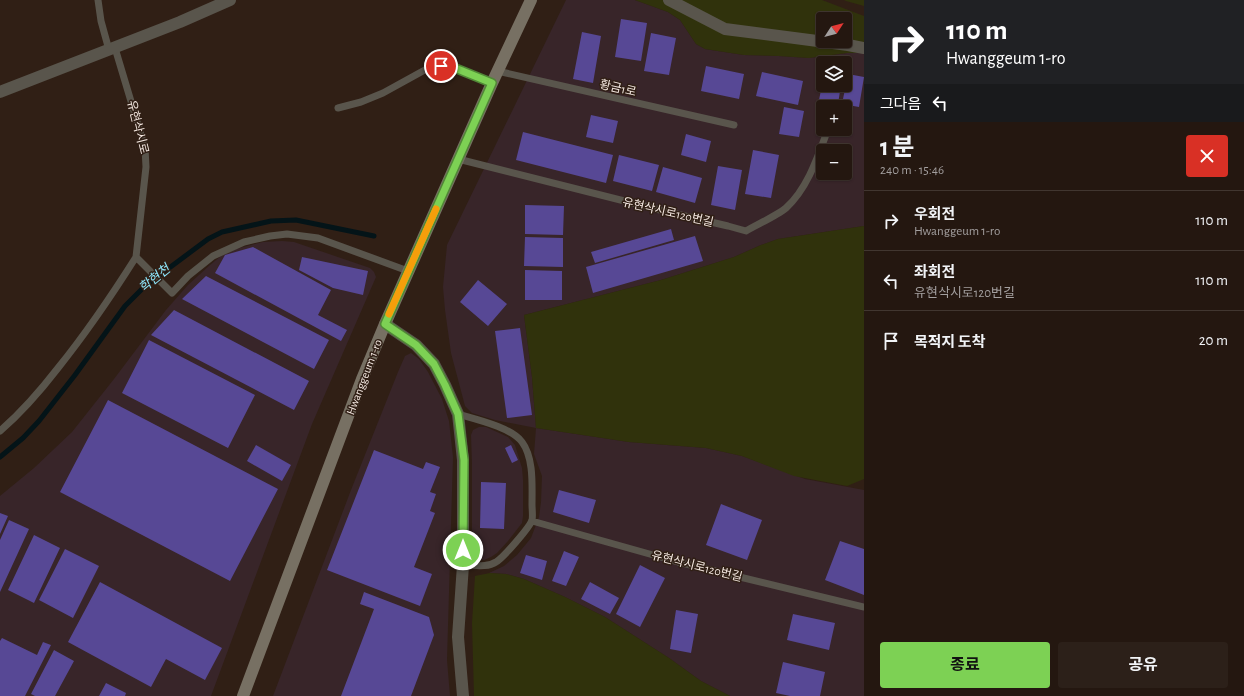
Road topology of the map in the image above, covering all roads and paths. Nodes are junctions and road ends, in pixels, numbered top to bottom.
1 (98, 0) edge
2 (230, 0) edge
3 (531, 0) edge
4 (669, 0) edge
5 (864, 48) edge
6 (112, 49) junction
7 (498, 71) junction
8 (492, 83) junction
9 (0, 92) edge
10 (338, 108) dead end
11 (734, 125) dead end
12 (825, 136) edge
13 (458, 159) junction
14 (136, 257) junction
15 (408, 271) junction
16 (385, 324) junction
17 (458, 414) junction
18 (0, 431) edge
19 (532, 521) junction
20 (463, 565) junction
21 (864, 607) edge
22 (243, 696) edge
23 (463, 696) edge

1 - 6 lane, 유현삭시로
2 - 6 street
3 - 7 street, Hwanggeum 1-ro
4 - 5 street
6 - 9 street
6 - 14 lane, 유현삭시로
7 - 8 street, Hwanggeum 1-ro
7 - 11 lane, 황금1로
8 - 10 lane
8 - 13 street, Hwanggeum 1-ro
12 - 13 lane, 유현삭시로120번길
13 - 15 street, Hwanggeum 1-ro
14 - 15 lane
14 - 18 lane
15 - 16 street, Hwanggeum 1-ro
16 - 17 street
16 - 22 street, Hwanggeum 1-ro
17 - 19 lane
17 - 20 street
19 - 20 lane
19 - 21 lane, 유현삭시로120번길
20 - 23 street

